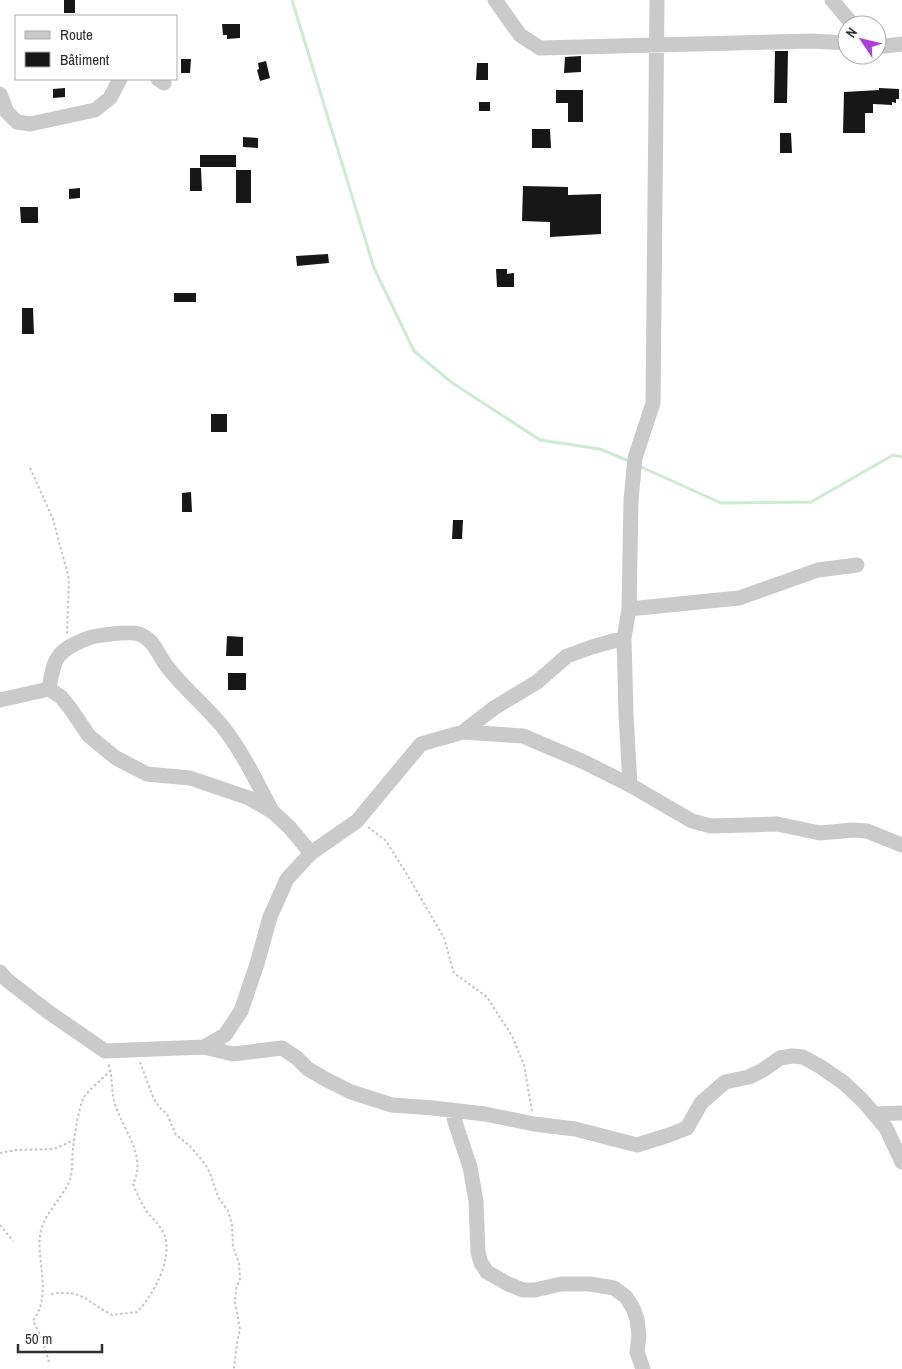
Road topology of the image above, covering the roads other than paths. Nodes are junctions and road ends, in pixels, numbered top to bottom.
1 (495, 0) edge
2 (657, 0) edge
3 (832, 0) edge
4 (845, 15) edge
5 (837, 42) edge
6 (902, 44) edge
7 (658, 45) junction
8 (887, 46) edge
9 (119, 80) edge
10 (0, 94) edge
11 (857, 565) dead end
12 (630, 609) junction
13 (624, 638) junction
14 (49, 689) junction
15 (0, 700) edge
16 (463, 732) junction
17 (630, 785) junction
18 (273, 812) junction
19 (902, 846) edge
20 (311, 853) junction
21 (0, 972) edge
22 (204, 1047) junction
23 (452, 1110) junction
24 (902, 1113) edge
25 (874, 1114) junction
26 (902, 1162) edge
27 (643, 1369) edge

1 - 7 street
2 - 7 street
3 - 4 street
5 - 7 street
6 - 8 street
7 - 12 street
9 - 10 street
11 - 12 street
12 - 13 street
13 - 16 street
13 - 17 street
14 - 15 street
14 - 18 street
14 - 18 street
16 - 17 street
16 - 20 street
17 - 19 street
18 - 20 street
20 - 22 street
21 - 22 street
22 - 23 street
23 - 25 street
23 - 27 street
24 - 25 street
25 - 26 street

